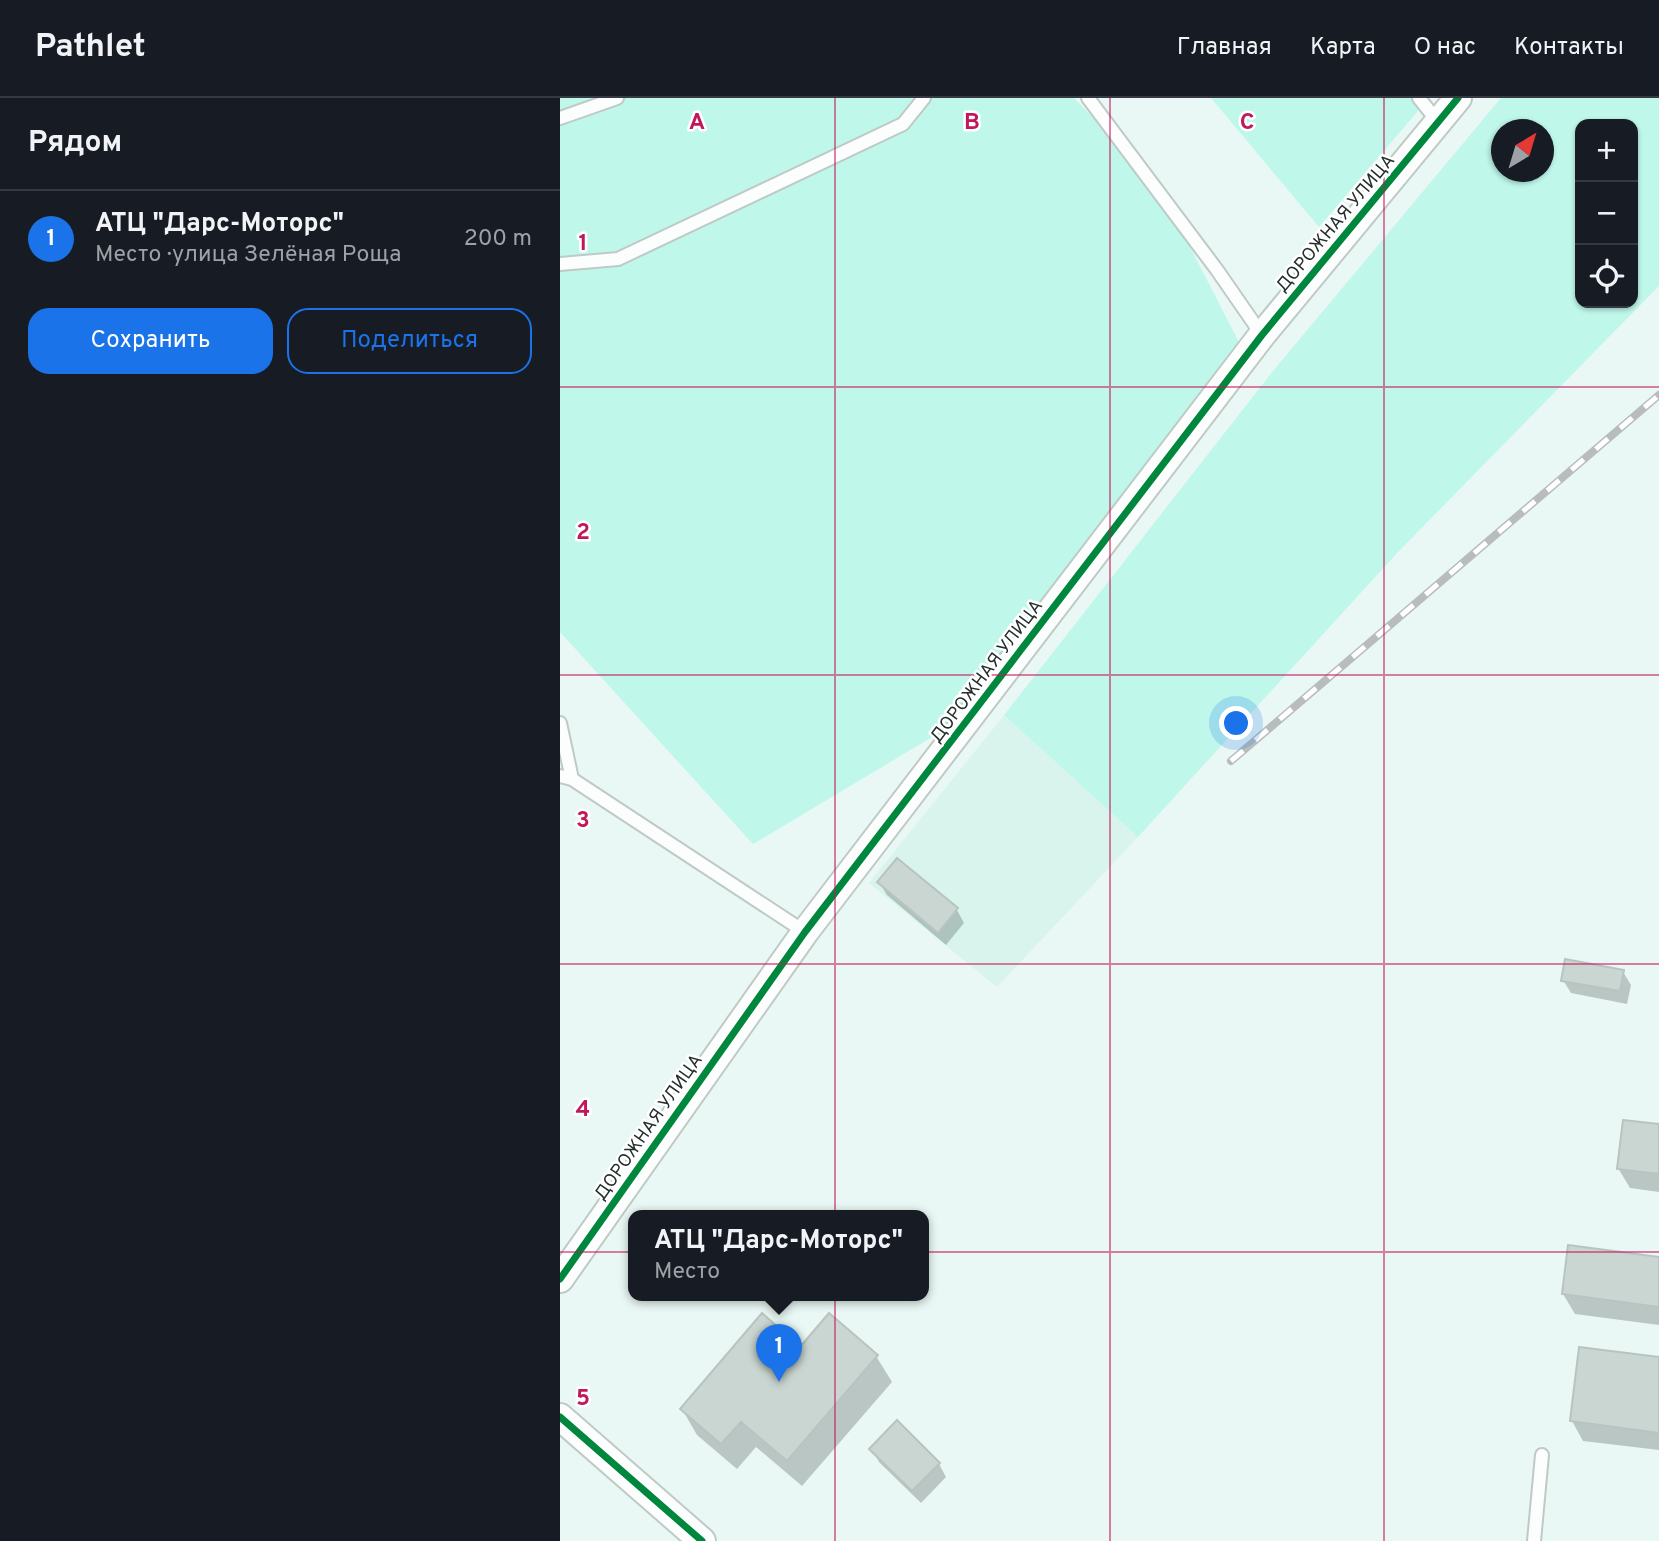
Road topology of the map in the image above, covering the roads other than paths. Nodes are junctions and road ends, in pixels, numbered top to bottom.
1 (617, 98) edge
2 (924, 98) edge
3 (1088, 98) edge
4 (1419, 98) edge
5 (1458, 98) edge
6 (560, 118) edge
7 (1438, 122) junction
8 (560, 264) edge
9 (1262, 335) junction
10 (560, 723) edge
11 (566, 778) edge
12 (805, 932) junction
13 (560, 1279) edge
14 (560, 1417) edge
15 (1542, 1455) dead end
16 (702, 1541) edge
17 (1534, 1541) edge

1 - 6 lane
2 - 8 lane
3 - 9 lane
4 - 7 lane
5 - 7 street, ДОРОЖНАЯ УЛИЦА
7 - 9 street, ДОРОЖНАЯ УЛИЦА
9 - 12 street, ДОРОЖНАЯ УЛИЦА
10 - 11 lane
11 - 12 lane
12 - 13 street, ДОРОЖНАЯ УЛИЦА
14 - 16 street
15 - 17 lane

